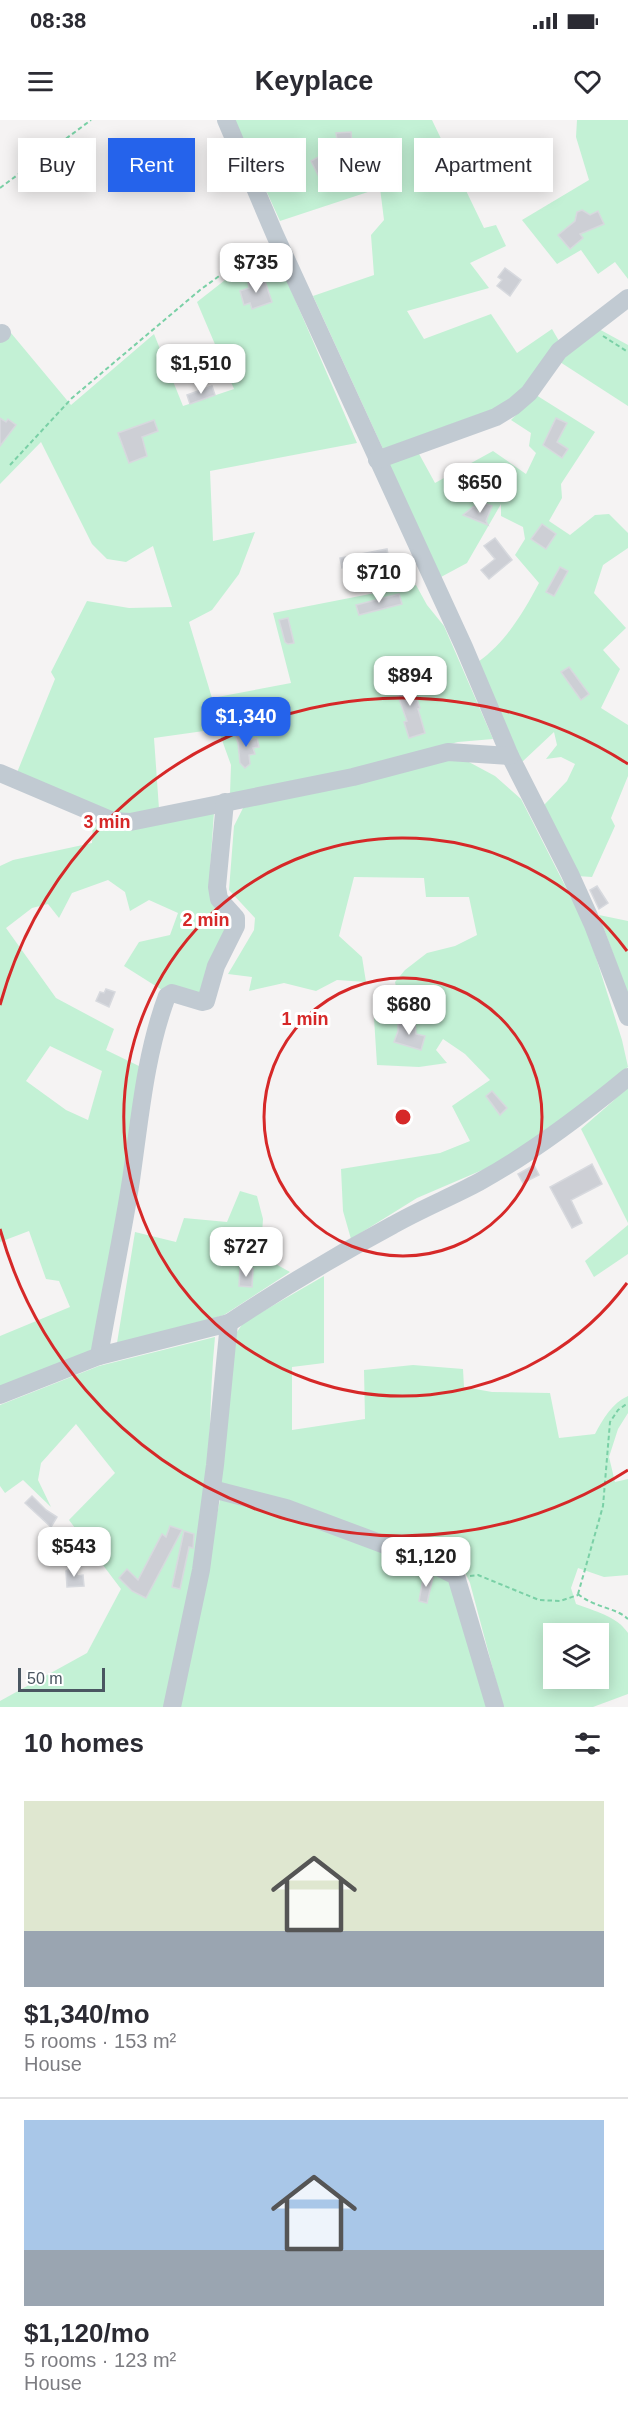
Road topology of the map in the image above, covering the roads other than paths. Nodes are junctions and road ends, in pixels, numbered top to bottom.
1 (226, 120) edge
2 (628, 298) edge
3 (377, 460) junction
4 (510, 756) junction
5 (0, 773) edge
6 (225, 802) junction
7 (628, 1017) edge
8 (628, 1077) edge
9 (229, 1323) junction
10 (99, 1356) junction
11 (0, 1395) edge
12 (212, 1489) junction
13 (172, 1707) edge
14 (495, 1707) edge

1 - 3 street
2 - 3 street
3 - 4 street
4 - 6 street
4 - 7 street
5 - 6 street
6 - 10 street
8 - 9 street
9 - 10 street
9 - 12 street
10 - 11 street
12 - 13 street
12 - 14 street

